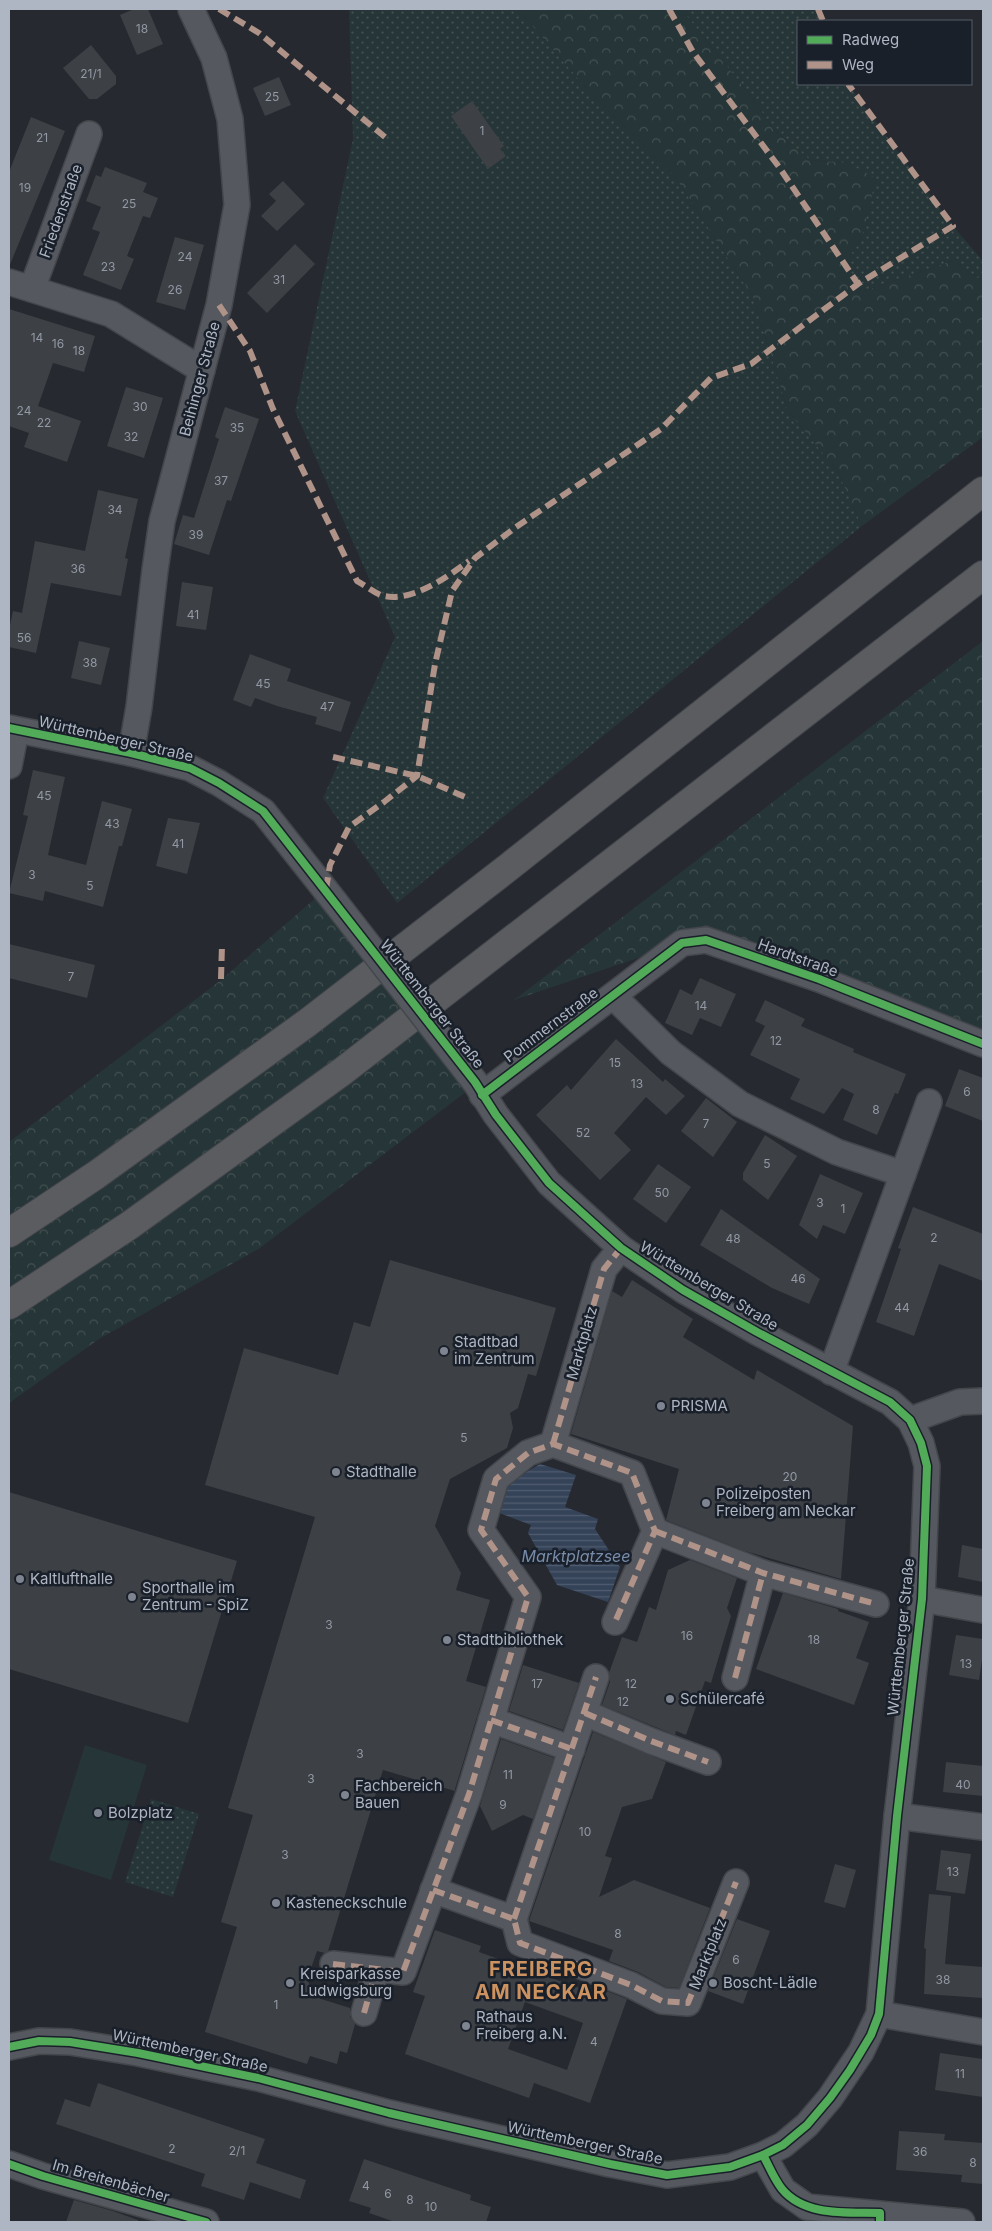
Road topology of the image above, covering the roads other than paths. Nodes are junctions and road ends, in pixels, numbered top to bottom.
1 (190, 9) edge
2 (89, 134) dead end
3 (9, 282) edge
4 (32, 288) junction
5 (202, 370) junction
6 (983, 492) edge
7 (983, 575) edge
8 (12, 729) edge
9 (131, 753) junction
10 (9, 766) edge
11 (613, 996) junction
12 (983, 1044) edge
13 (478, 1088) junction
14 (929, 1102) dead end
15 (903, 1174) junction
16 (9, 1233) edge
17 (621, 1248) junction
18 (9, 1304) edge
19 (831, 1372) junction
20 (983, 1401) edge
21 (910, 1420) junction
22 (553, 1444) junction
23 (655, 1531) junction
24 (763, 1573) junction
25 (922, 1599) junction
26 (876, 1604) dead end
27 (983, 1610) edge
28 (615, 1622) dead end
29 (596, 1677) dead end
30 (735, 1678) dead end
31 (585, 1713) junction
32 (491, 1720) junction
33 (572, 1749) junction
34 (708, 1762) dead end
35 (897, 1816) junction
36 (983, 1827) edge
37 (736, 1882) dead end
38 (433, 1890) junction
39 (514, 1919) junction
40 (333, 1964) dead end
41 (376, 1971) junction
42 (364, 2014) dead end
43 (879, 2014) junction
44 (983, 2032) edge
45 (9, 2047) edge
46 (763, 2155) junction
47 (9, 2164) edge
48 (880, 2218) edge
49 (206, 2222) edge
50 (962, 2222) edge

1 - 5 street, Beihinger Straße
2 - 4 street, Friedenstraße
3 - 4 street
4 - 5 street
5 - 9 street, Beihinger Straße
6 - 16 highway
7 - 18 highway
8 - 9 street, Württemberger Straße
8 - 10 street
9 - 13 street, Württemberger Straße, bridge
11 - 12 street, Hardtstraße
11 - 13 street, Pommernstraße
11 - 15 street, Pommernstraße
13 - 17 street, Württemberger Straße
14 - 15 street
15 - 19 street
17 - 19 street, Württemberger Straße
17 - 22 street, Marktplatz
19 - 21 street, Württemberger Straße
20 - 21 street
21 - 25 street, Württemberger Straße
22 - 23 street
22 - 32 street
23 - 24 street
23 - 28 street
24 - 26 street
24 - 30 street
25 - 27 street
25 - 35 street, Württemberger Straße
29 - 31 street
31 - 33 street
31 - 34 street
32 - 33 street
32 - 38 street
33 - 39 street
35 - 36 street
35 - 43 street, Württemberger Straße
37 - 39 street, Marktplatz
38 - 39 street
38 - 41 street
40 - 41 street
41 - 42 street
43 - 44 street
43 - 46 street, Württemberger Straße
45 - 46 street, Württemberger Straße
46 - 48 street
47 - 49 street, Im Breitenbächer
48 - 50 street

